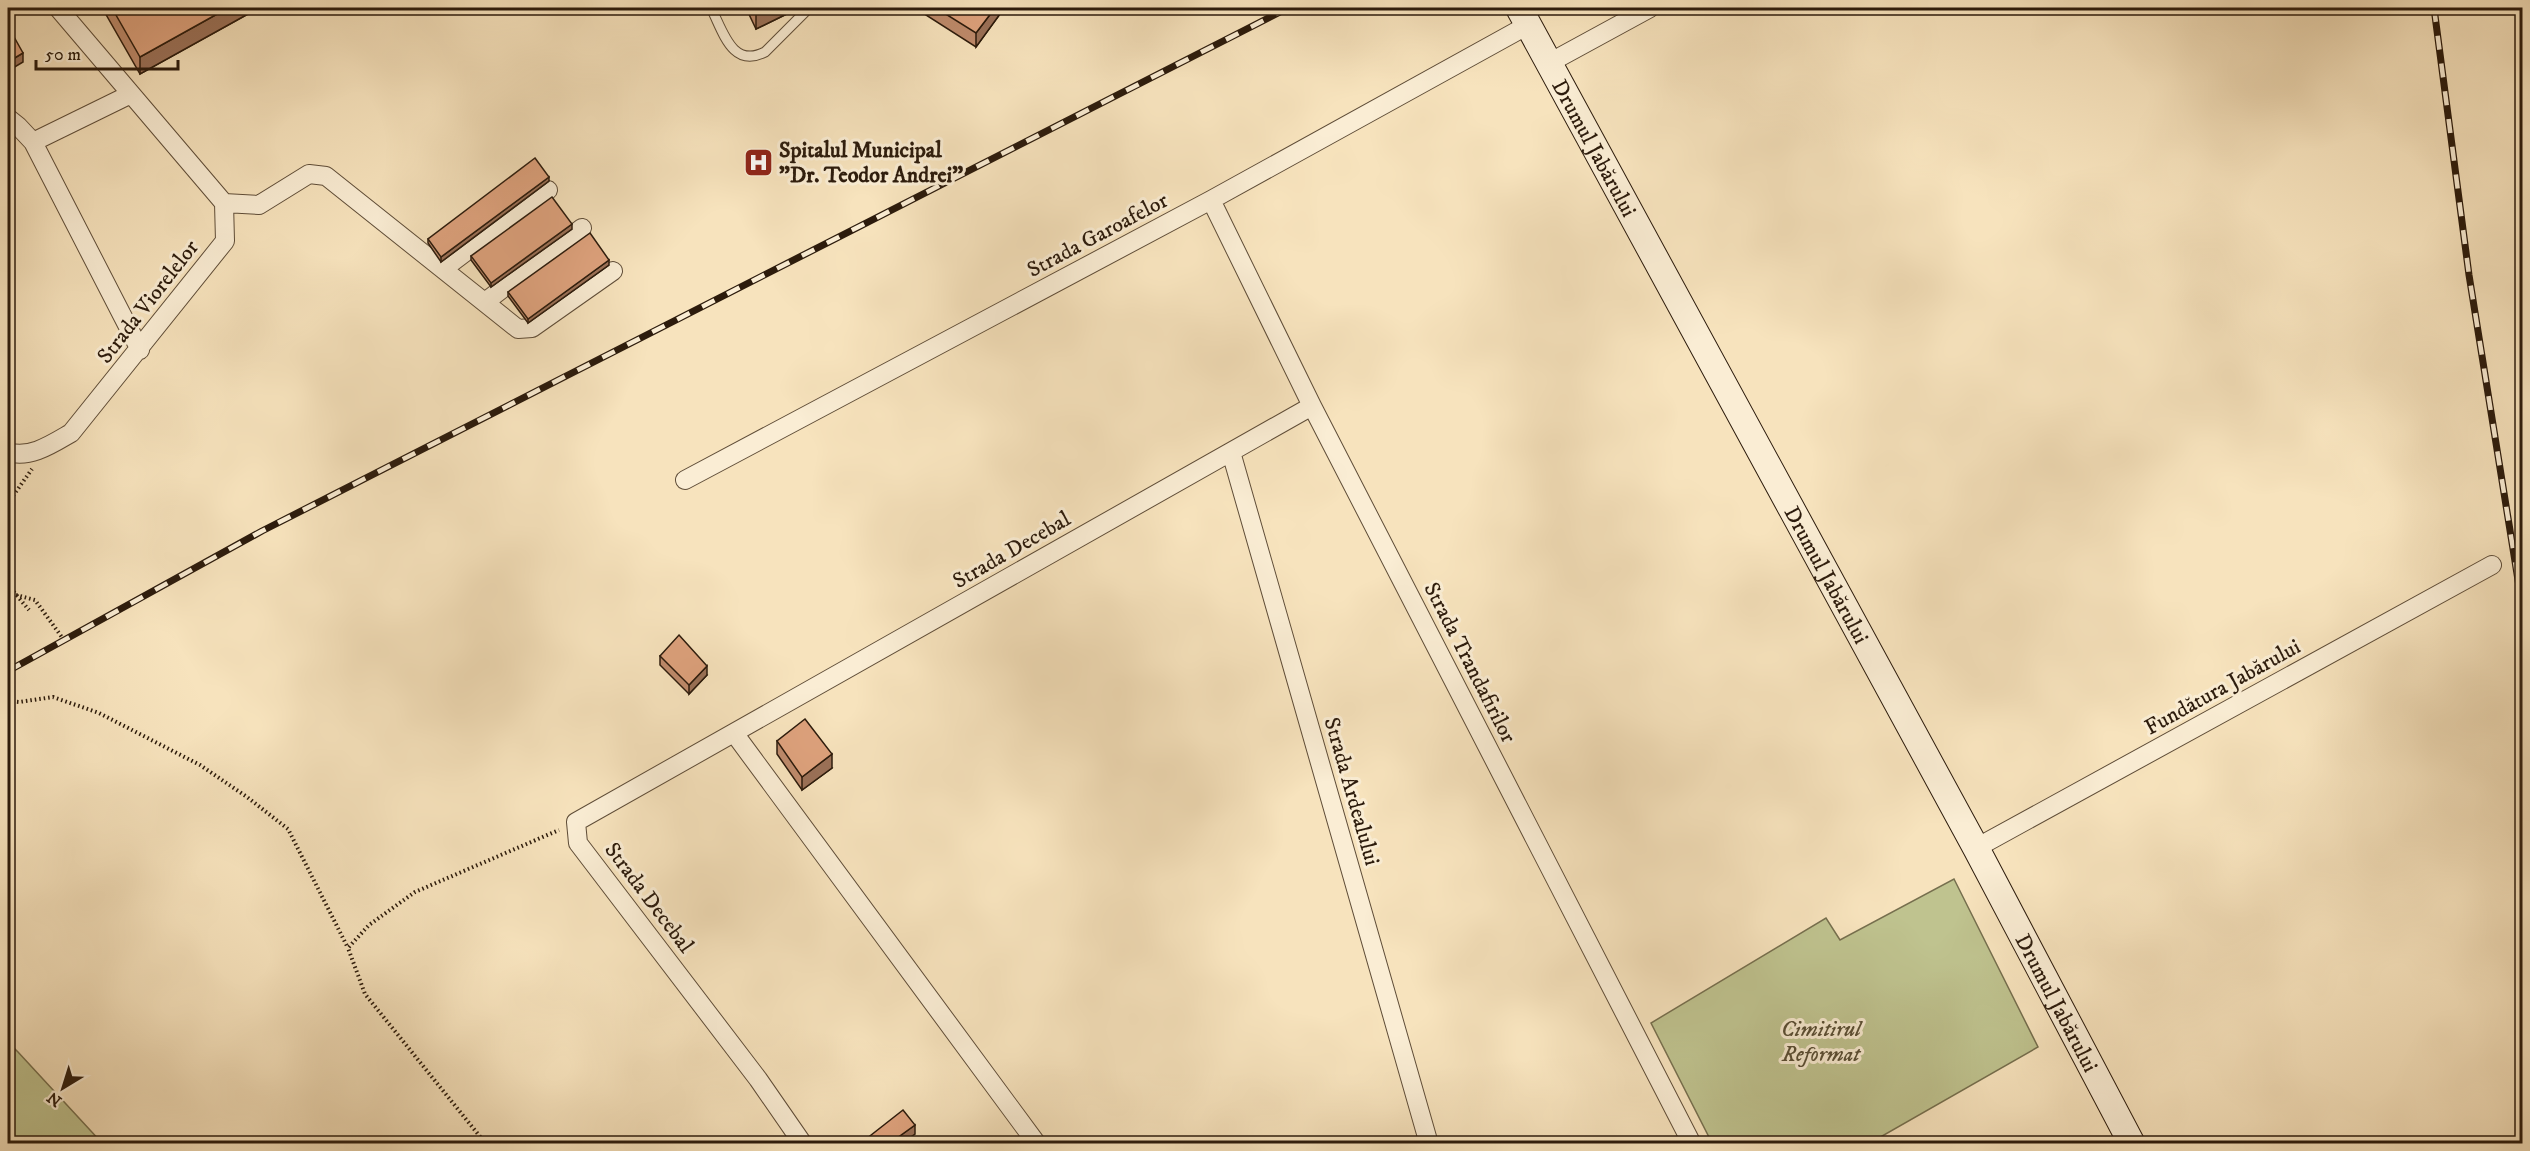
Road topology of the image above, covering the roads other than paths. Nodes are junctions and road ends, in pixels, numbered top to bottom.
1 (58, 8) edge
2 (711, 8) edge
3 (809, 8) edge
4 (1650, 8) edge
5 (1524, 16) edge
6 (1549, 63) junction
7 (131, 94) junction
8 (8, 118) edge
9 (33, 142) junction
10 (548, 190) dead end
11 (1212, 200) junction
12 (224, 203) junction
13 (582, 228) dead end
14 (443, 269) junction
15 (613, 271) dead end
16 (485, 302) junction
17 (140, 350) junction
18 (1312, 406) junction
19 (1231, 452) junction
20 (12, 453) edge
21 (685, 480) dead end
22 (2492, 565) dead end
23 (734, 733) junction
24 (1976, 848) junction
25 (803, 1143) edge
26 (1037, 1143) edge
27 (1429, 1143) edge
28 (1692, 1143) edge
29 (2132, 1143) edge

1 - 7 street
2 - 3 lane
4 - 6 street
5 - 6 main road, Drumul Jabărului
5 - 11 street, Strada Garoafelor
6 - 24 main road, Drumul Jabărului
7 - 9 street
7 - 12 street
8 - 9 street
9 - 17 street
10 - 14 street
11 - 18 street, Strada Trandafirilor
11 - 21 street, Strada Garoafelor
12 - 14 street
12 - 17 street, Strada Viorelelor
13 - 16 street
14 - 16 street
15 - 16 street
17 - 20 street, Strada Viorelelor
18 - 19 street, Strada Decebal
18 - 28 street, Strada Trandafirilor
19 - 23 street, Strada Decebal
19 - 27 street, Strada Ardealului
22 - 24 street, Fundătura Jabărului
23 - 25 street, Strada Decebal
23 - 26 street
24 - 29 main road, Drumul Jabărului

